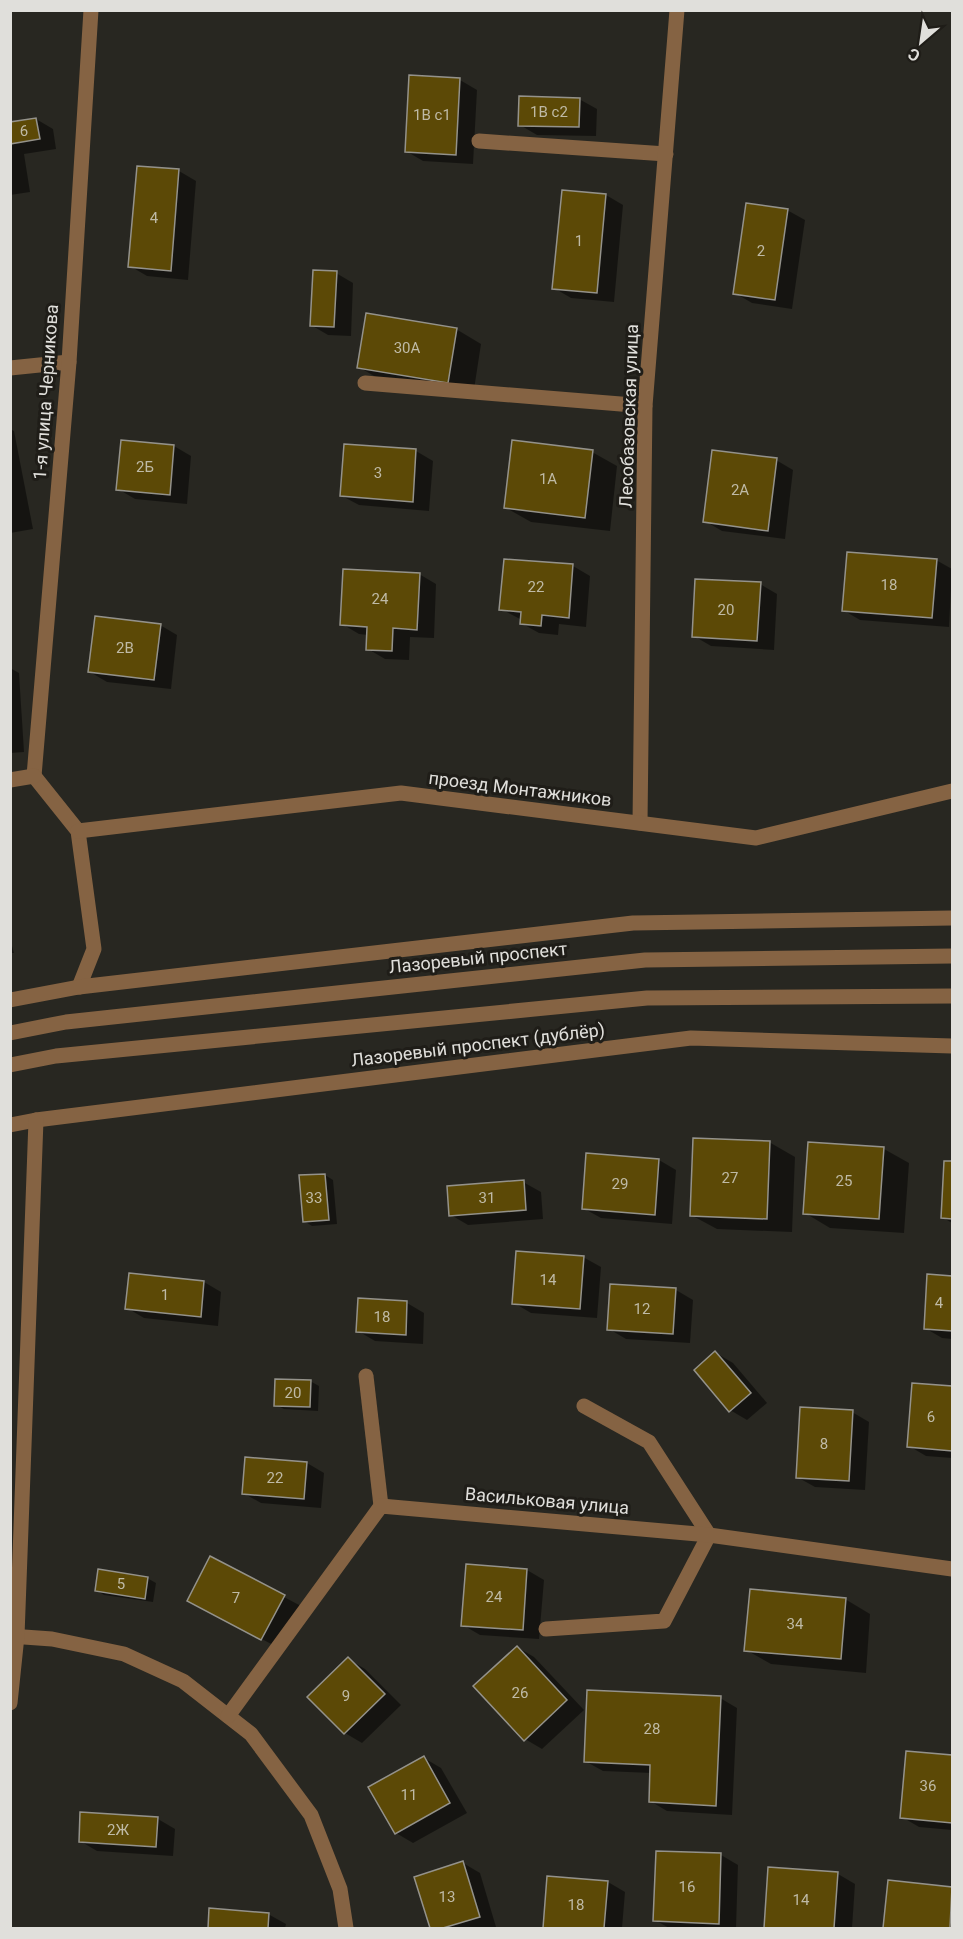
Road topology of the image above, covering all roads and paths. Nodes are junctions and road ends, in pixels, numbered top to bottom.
1 (91, 10) edge
2 (677, 10) edge
3 (479, 141) dead end
4 (666, 154) junction
5 (69, 362) junction
6 (10, 368) edge
7 (365, 383) dead end
8 (645, 406) junction
9 (34, 776) junction
10 (10, 780) edge
11 (952, 791) edge
12 (640, 824) junction
13 (78, 831) junction
14 (952, 918) edge
15 (952, 956) edge
16 (80, 987) junction
17 (952, 996) edge
18 (10, 1000) edge
19 (10, 1033) edge
20 (952, 1047) edge
21 (10, 1065) edge
22 (36, 1120) junction
23 (10, 1125) edge
24 (366, 1376) dead end
25 (584, 1406) dead end
26 (381, 1506) junction
27 (709, 1535) junction
28 (952, 1569) edge
29 (546, 1629) dead end
30 (14, 1636) edge
31 (10, 1703) edge
32 (228, 1716) junction
33 (346, 1929) edge

1 - 5 street, 1-я улица Черникова
2 - 4 street, Лесобазовская улица
3 - 4 street
4 - 8 street, Лесобазовская улица
5 - 6 street
5 - 9 street, 1-я улица Черникова
7 - 8 street
8 - 12 street, Лесобазовская улица
9 - 10 street
9 - 13 street
11 - 12 street, проезд Монтажников
12 - 13 street, проезд Монтажников
13 - 16 street
14 - 16 street
15 - 19 street, Лазоревый проспект
16 - 18 street
17 - 21 street
20 - 22 street, Лазоревый проспект (дублёр)
22 - 23 street, Лазоревый проспект (дублёр)
22 - 30 street
24 - 26 street
25 - 27 street
26 - 27 street, Васильковая улица
26 - 32 street
27 - 28 street, Васильковая улица
27 - 29 street
30 - 31 street
30 - 32 street
32 - 33 street

